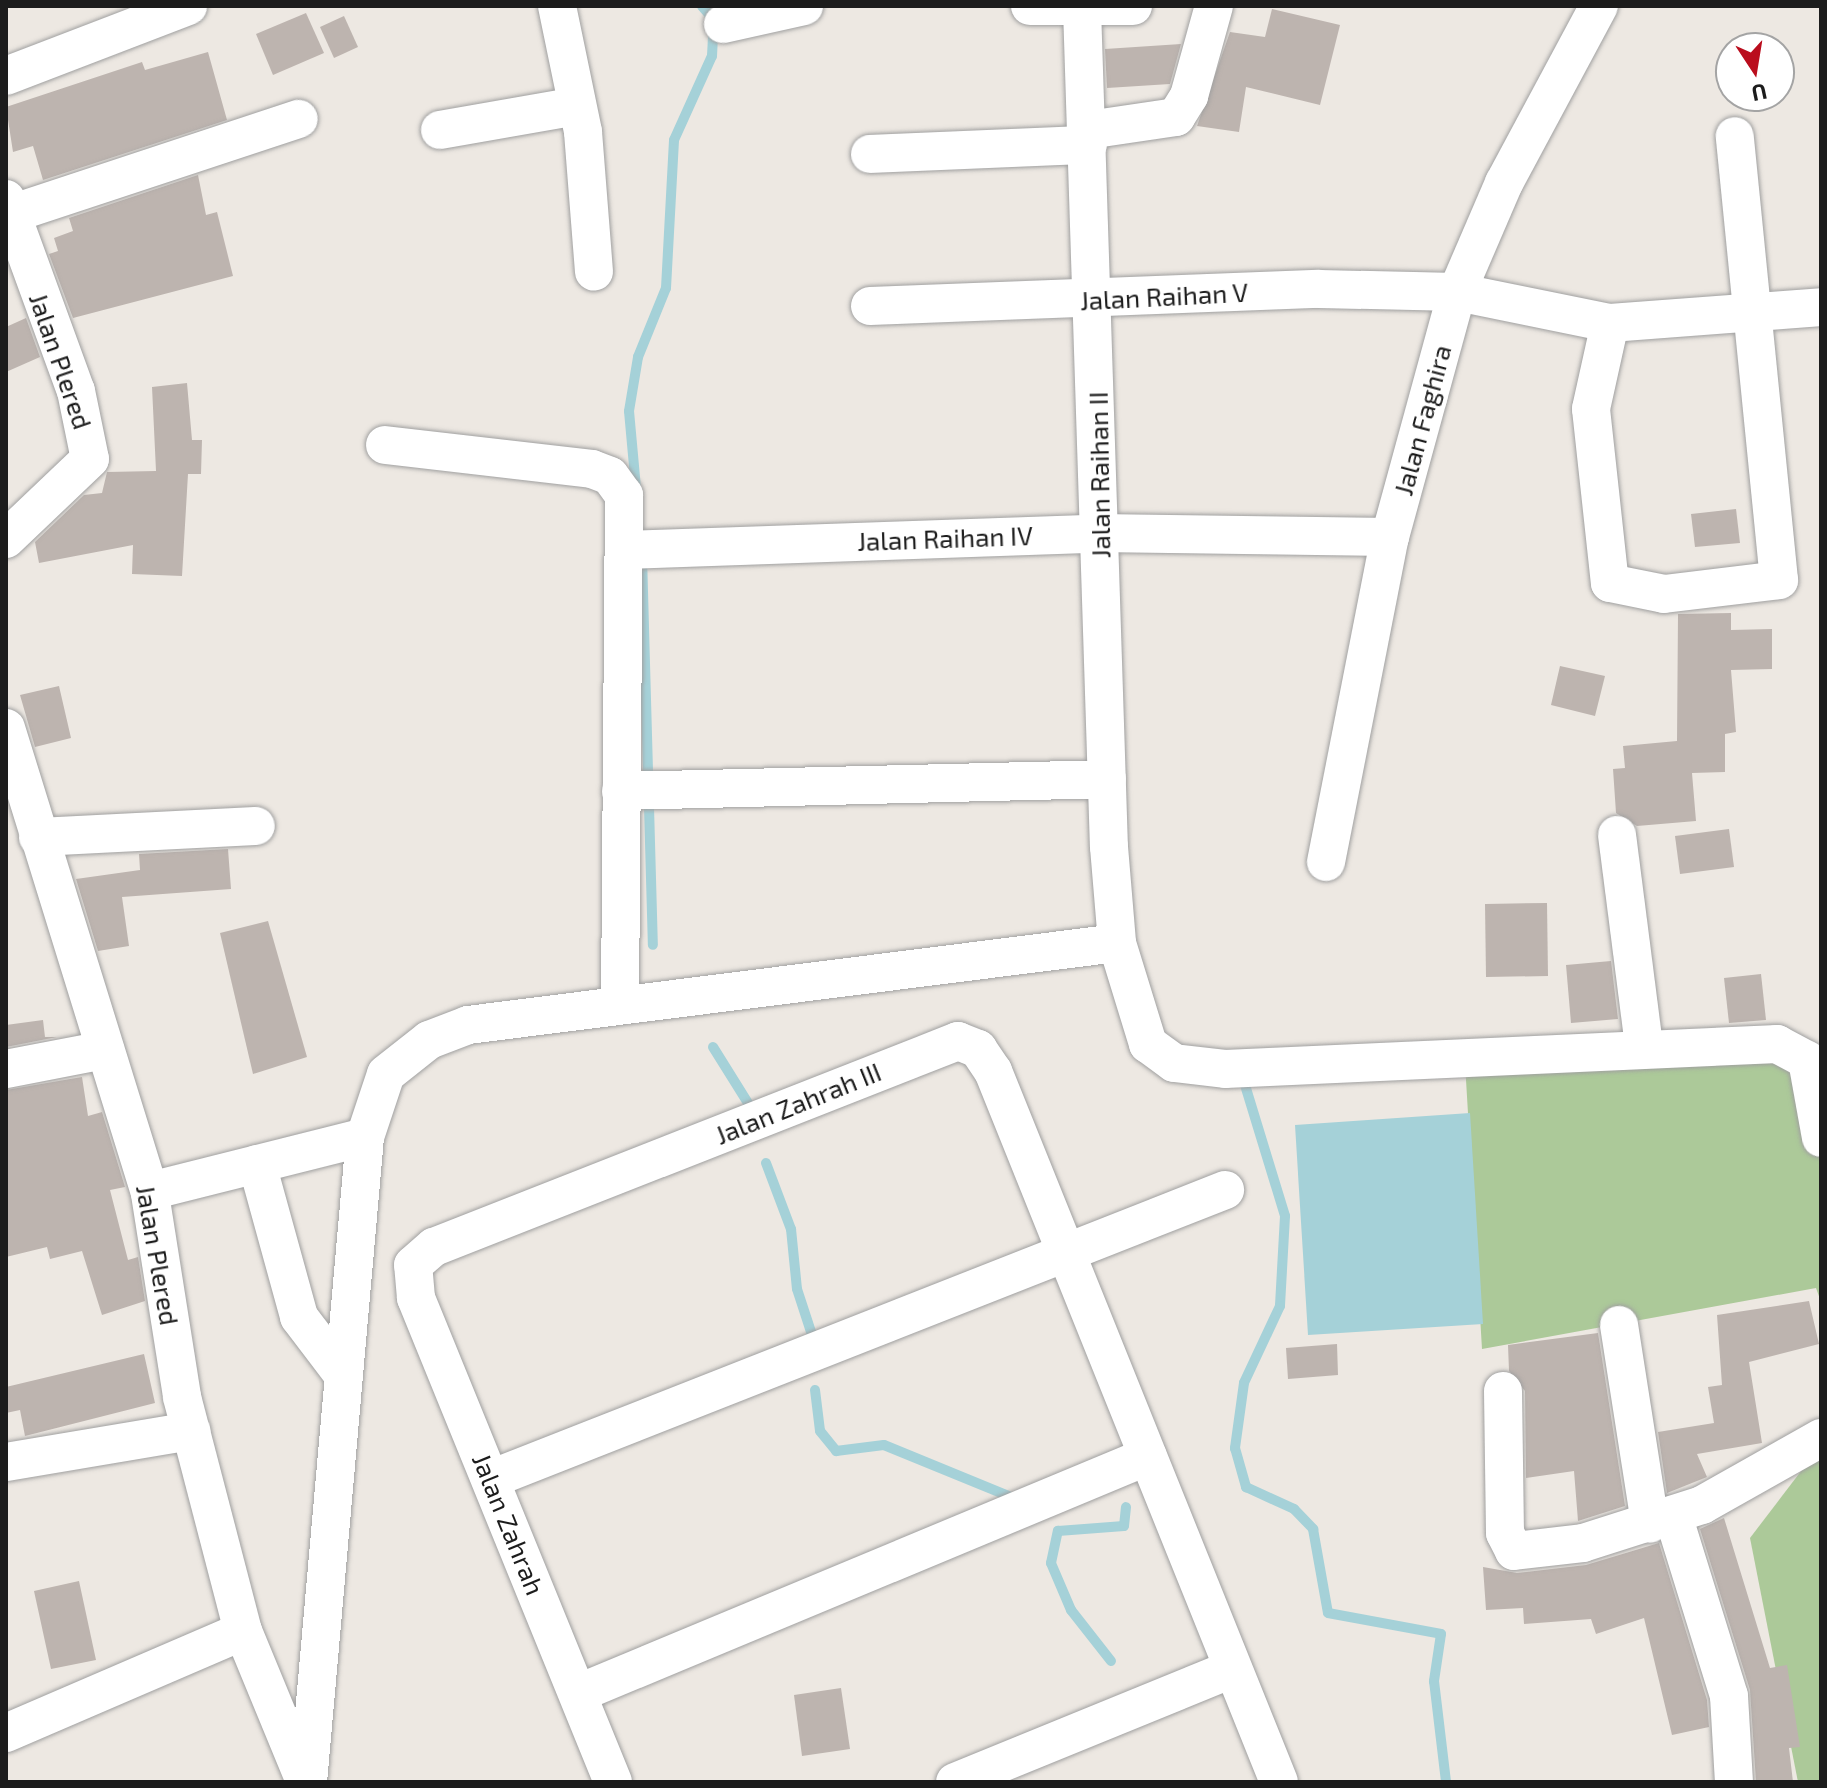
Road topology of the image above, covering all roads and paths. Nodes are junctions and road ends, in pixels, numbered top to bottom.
1 (188, 6) edge
2 (557, 6) edge
3 (804, 6) edge
4 (1030, 6) edge
5 (1133, 6) edge
6 (1214, 6) edge
7 (1599, 6) edge
8 (1082, 8) edge
9 (723, 24) dead end
10 (6, 76) edge
11 (577, 106) junction
12 (299, 119) dead end
13 (440, 130) dead end
14 (1735, 136) dead end
15 (1088, 138) junction
16 (870, 154) dead end
17 (8, 207) edge
18 (594, 272) dead end
19 (1457, 292) junction
20 (1095, 299) junction
21 (870, 306) dead end
22 (1821, 307) edge
23 (1755, 312) junction
24 (1610, 323) junction
25 (385, 445) dead end
26 (1101, 533) junction
27 (1390, 537) junction
28 (6, 539) edge
29 (644, 549) junction
30 (6, 728) edge
31 (1107, 779) junction
32 (628, 790) junction
33 (256, 826) dead end
34 (1617, 835) dead end
35 (38, 837) junction
36 (1326, 862) dead end
37 (1117, 943) junction
38 (620, 1000) junction
39 (1644, 1047) junction
40 (105, 1050) junction
41 (6, 1069) edge
42 (365, 1137) junction
43 (1821, 1138) edge
44 (257, 1164) junction
45 (166, 1187) dead end
46 (1225, 1190) dead end
47 (1067, 1257) junction
48 (413, 1265) joint
49 (1619, 1325) dead end
50 (344, 1376) junction
51 (1503, 1391) dead end
52 (191, 1431) junction
53 (1821, 1438) edge
54 (1148, 1456) junction
55 (6, 1462) edge
56 (491, 1479) junction
57 (1662, 1520) junction
58 (243, 1631) junction
59 (1232, 1669) junction
60 (579, 1693) junction
61 (6, 1733) edge
62 (306, 1782) edge
63 (613, 1782) edge
64 (955, 1782) edge
65 (1279, 1782) edge
66 (1734, 1782) edge

1 - 10 street
2 - 11 street
3 - 9 street
4 - 8 street
5 - 8 street
6 - 15 street
7 - 19 street, Jalan Faghira
8 - 15 street, Jalan Raihan II
11 - 13 street
11 - 18 street
12 - 17 street
14 - 23 street
15 - 16 street
15 - 20 street, Jalan Raihan II
17 - 28 street, Jalan Plered
19 - 20 street, Jalan Raihan V
19 - 24 street, Jalan Raihan V
19 - 27 street, Jalan Faghira
20 - 21 street, Jalan Raihan V
20 - 26 street, Jalan Raihan II
22 - 23 street, Jalan Raihan V
23 - 24 street, Jalan Raihan V
23 - 24 street
25 - 29 street
26 - 27 street, Jalan Raihan IV
26 - 29 street, Jalan Raihan IV
26 - 31 street, Jalan Raihan II
27 - 36 street, Jalan Faghira
29 - 32 street
30 - 35 street, Jalan Plered
31 - 32 street
31 - 37 street, Jalan Raihan II
32 - 38 street
33 - 35 street
34 - 39 street
35 - 40 street, Jalan Plered
37 - 38 street
37 - 39 street, Jalan Raihan II
38 - 42 street
39 - 43 street, Jalan Raihan II
40 - 41 street
40 - 52 street, Jalan Plered
42 - 44 street
42 - 50 street
44 - 45 street
44 - 50 street
46 - 47 street
47 - 48 street, Jalan Zahrah III
47 - 54 street
47 - 56 street
48 - 56 street, Jalan Zahrah
49 - 57 street
50 - 62 street
51 - 57 street
52 - 55 street
52 - 58 street, Jalan Plered
53 - 57 street
54 - 59 street
54 - 60 street
56 - 60 street, Jalan Zahrah
57 - 66 street
58 - 61 street
58 - 62 street, Jalan Plered
59 - 64 street
59 - 65 street
60 - 63 street, Jalan Zahrah

